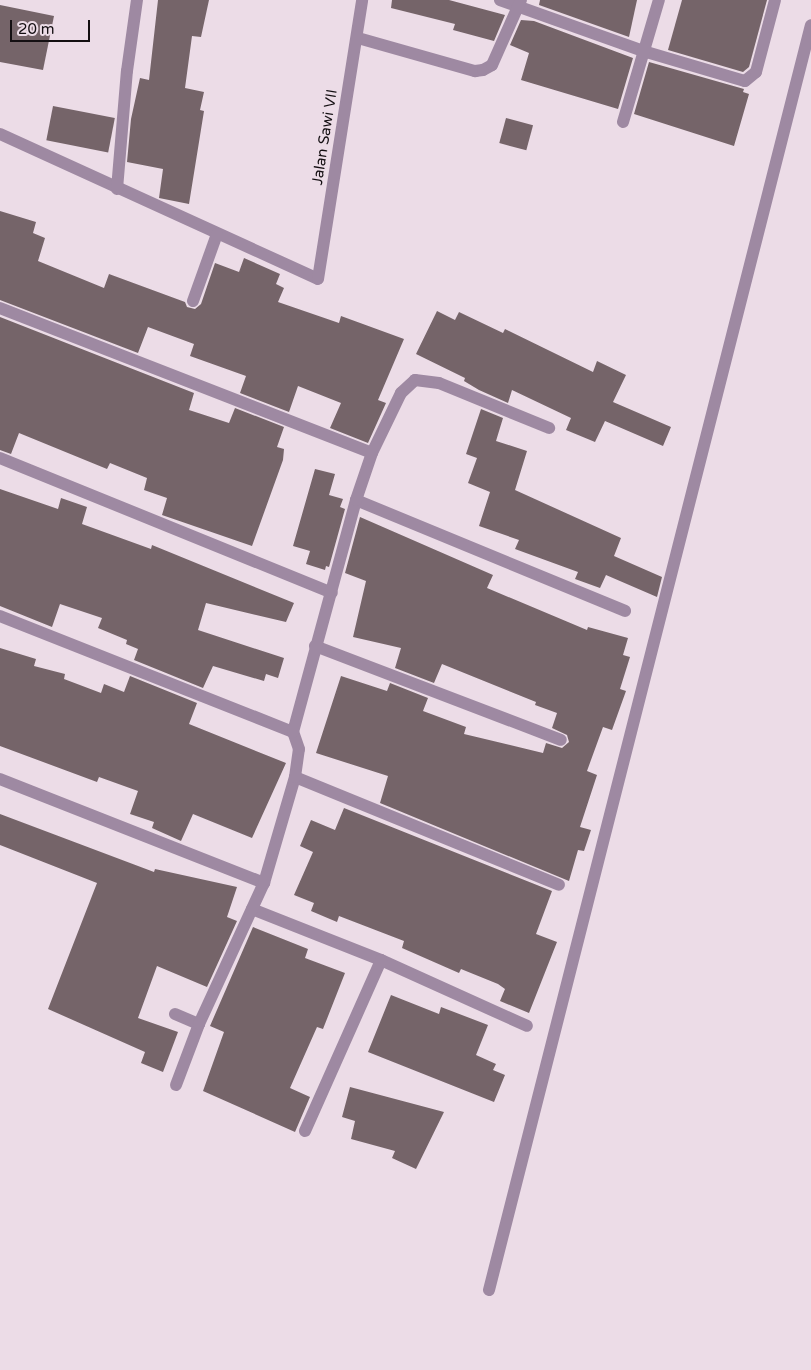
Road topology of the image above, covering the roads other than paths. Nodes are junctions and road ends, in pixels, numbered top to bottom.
1 (137, 0) edge
2 (362, 0) edge
3 (500, 0) edge
4 (659, 0) edge
5 (775, 0) edge
6 (520, 4) edge
7 (811, 24) edge
8 (358, 38) junction
9 (643, 51) junction
10 (623, 122) dead end
11 (0, 134) edge
12 (117, 189) junction
13 (217, 234) junction
14 (193, 301) dead end
15 (0, 308) edge
16 (549, 428) dead end
17 (372, 453) junction
18 (0, 458) edge
19 (356, 500) junction
20 (332, 593) junction
21 (624, 611) dead end
22 (0, 616) edge
23 (315, 646) junction
24 (293, 732) junction
25 (561, 740) dead end
26 (295, 778) junction
27 (0, 779) edge
28 (264, 883) junction
29 (559, 885) dead end
30 (252, 909) junction
31 (381, 960) junction
32 (175, 1014) dead end
33 (199, 1024) junction
34 (528, 1026) dead end
35 (176, 1085) dead end
36 (305, 1131) dead end
37 (489, 1290) dead end

1 - 12 street
2 - 8 street, Jalan Sawi VII
3 - 6 street
4 - 9 street
5 - 9 street
6 - 8 street
6 - 9 street
7 - 37 street
8 - 13 street, Jalan Sawi VII
9 - 10 street
11 - 12 street
12 - 13 street
13 - 14 street
15 - 17 street
16 - 17 street
17 - 19 street
18 - 20 street
19 - 20 street
19 - 21 street
20 - 23 street
22 - 24 street
23 - 24 street
23 - 25 street
24 - 26 street
26 - 28 street
26 - 29 street
27 - 28 street
28 - 30 street
30 - 31 street
30 - 33 street
31 - 34 street
31 - 36 street
32 - 33 street
33 - 35 street

